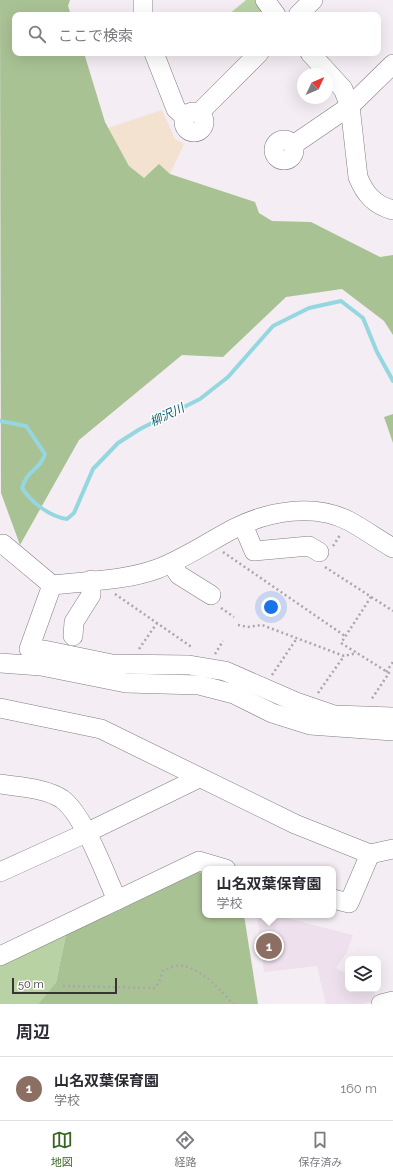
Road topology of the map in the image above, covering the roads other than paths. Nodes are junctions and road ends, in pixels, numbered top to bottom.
1 (143, 0) edge
2 (265, 0) edge
3 (313, 0) edge
4 (144, 12) edge
5 (274, 12) edge
6 (301, 12) edge
7 (155, 56) edge
8 (256, 56) edge
9 (313, 56) edge
10 (393, 64) edge
11 (350, 106) junction
12 (293, 145) dead end
13 (393, 210) edge
14 (243, 525) junction
15 (0, 545) edge
16 (393, 548) edge
17 (323, 556) road end
18 (171, 563) junction
19 (91, 580) junction
20 (52, 585) junction
21 (211, 595) dead end
22 (72, 636) dead end
23 (29, 649) junction
24 (0, 652) edge
25 (0, 663) edge
26 (0, 708) edge
27 (393, 717) edge
28 (393, 731) edge
29 (199, 778) junction
30 (0, 784) edge
31 (86, 833) junction
32 (393, 849) edge
33 (370, 854) junction
34 (216, 866) edge
35 (0, 872) edge
36 (117, 900) junction
37 (336, 900) edge
38 (0, 956) edge
39 (393, 1001) edge
40 (381, 1004) edge

1 - 4 street
2 - 5 street
3 - 6 street
7 - 8 street
9 - 11 street
10 - 11 street
11 - 12 street
11 - 13 street
14 - 16 street
14 - 17 street
14 - 18 street
15 - 20 street
18 - 19 street
18 - 21 street
19 - 20 street
19 - 22 street
20 - 23 street
23 - 24 street
23 - 27 street
25 - 28 street
26 - 29 street
29 - 31 street
29 - 33 street
30 - 31 street
31 - 35 street
31 - 36 street
32 - 33 street
33 - 37 street
34 - 36 street
36 - 38 street
39 - 40 street

